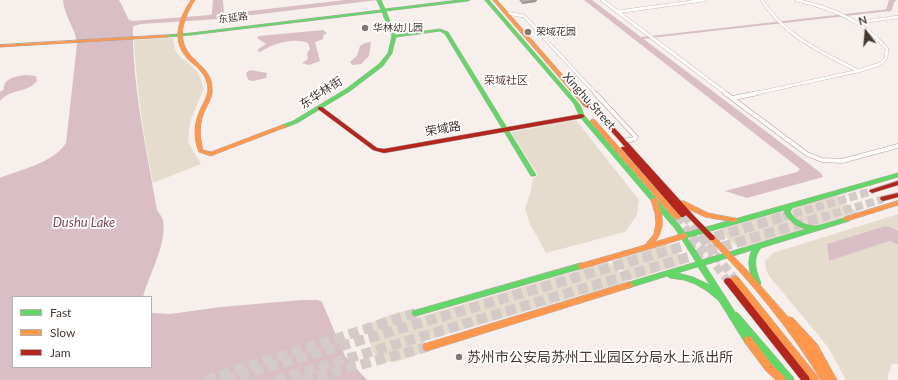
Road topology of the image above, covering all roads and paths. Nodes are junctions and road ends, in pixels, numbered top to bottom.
1 (193, 0) edge
2 (196, 0) edge
3 (379, 0) edge
4 (444, 0) edge
5 (468, 0) edge
6 (487, 0) edge
7 (495, 0) edge
8 (602, 0) edge
9 (704, 0) edge
10 (762, 0) edge
11 (796, 0) edge
12 (383, 9) junction
13 (616, 12) junction
14 (506, 13) junction
15 (898, 17) edge
16 (185, 19) junction
17 (860, 22) junction
18 (181, 33) junction
19 (394, 36) junction
20 (0, 44) edge
21 (858, 71) junction
22 (733, 98) junction
23 (585, 103) junction
24 (576, 104) junction
25 (320, 108) junction
26 (582, 116) junction
27 (506, 129) junction
28 (624, 141) junction
29 (898, 146) edge
30 (533, 175) dead end
31 (898, 175) edge
32 (898, 183) edge
33 (872, 191) tunnel mouth
34 (898, 195) edge
35 (674, 197) junction
36 (883, 199) tunnel mouth
37 (654, 200) junction
38 (898, 203) edge
39 (789, 206) junction
40 (741, 220) junction
41 (814, 228) junction
42 (705, 230) junction
43 (684, 236) junction
44 (759, 245) junction
45 (646, 247) junction
46 (729, 254) junction
47 (701, 263) junction
48 (735, 279) tunnel mouth
49 (641, 281) junction
50 (728, 281) tunnel mouth
51 (758, 288) junction
52 (721, 298) junction
53 (772, 304) junction
54 (728, 307) junction
55 (416, 313) tunnel mouth
56 (427, 347) tunnel mouth
57 (782, 380) edge
58 (790, 380) edge
59 (806, 380) edge
60 (815, 380) edge
61 (826, 380) edge
62 (833, 380) edge

1 - 16 main road
2 - 16 main road
3 - 12 main road
4 - 12 main road, 东延路
5 - 12 main road, 东延路
6 - 24 main road, Xinghu Street
7 - 14 main road, Xinghu Street
8 - 13 street
9 - 13 street
10 - 21 street
11 - 17 street
12 - 18 main road, 东延路
12 - 19 main road
13 - 22 street
14 - 23 main road, Xinghu Street
14 - 28 street
15 - 17 street
16 - 18 main road
17 - 21 street
18 - 20 main road, 东延路
18 - 25 main road, 东华林街
19 - 25 main road, 东华林街
19 - 27 main road
21 - 22 street
22 - 29 street
23 - 24 main road, Xinghu Street
23 - 28 main road
24 - 26 main road
25 - 27 main road, 荣域路
26 - 27 main road, 荣域路
26 - 37 main road
27 - 30 main road
28 - 35 main road
31 - 39 main road
32 - 33 main road
34 - 36 main road
35 - 40 main road
35 - 42 main road
37 - 43 main road
37 - 45 main road
38 - 41 main road
39 - 40 main road
39 - 41 main road
40 - 42 main road
41 - 44 main road
42 - 43 main road
42 - 46 main road
43 - 45 main road
43 - 47 main road
44 - 46 main road
44 - 51 main road
45 - 55 main road
46 - 47 main road
46 - 51 main road
47 - 49 main road
47 - 52 main road
48 - 60 main road
49 - 52 main road
49 - 56 main road
50 - 59 main road
51 - 53 main road
52 - 54 main road
53 - 61 main road
53 - 62 main road
54 - 57 main road
54 - 58 main road

